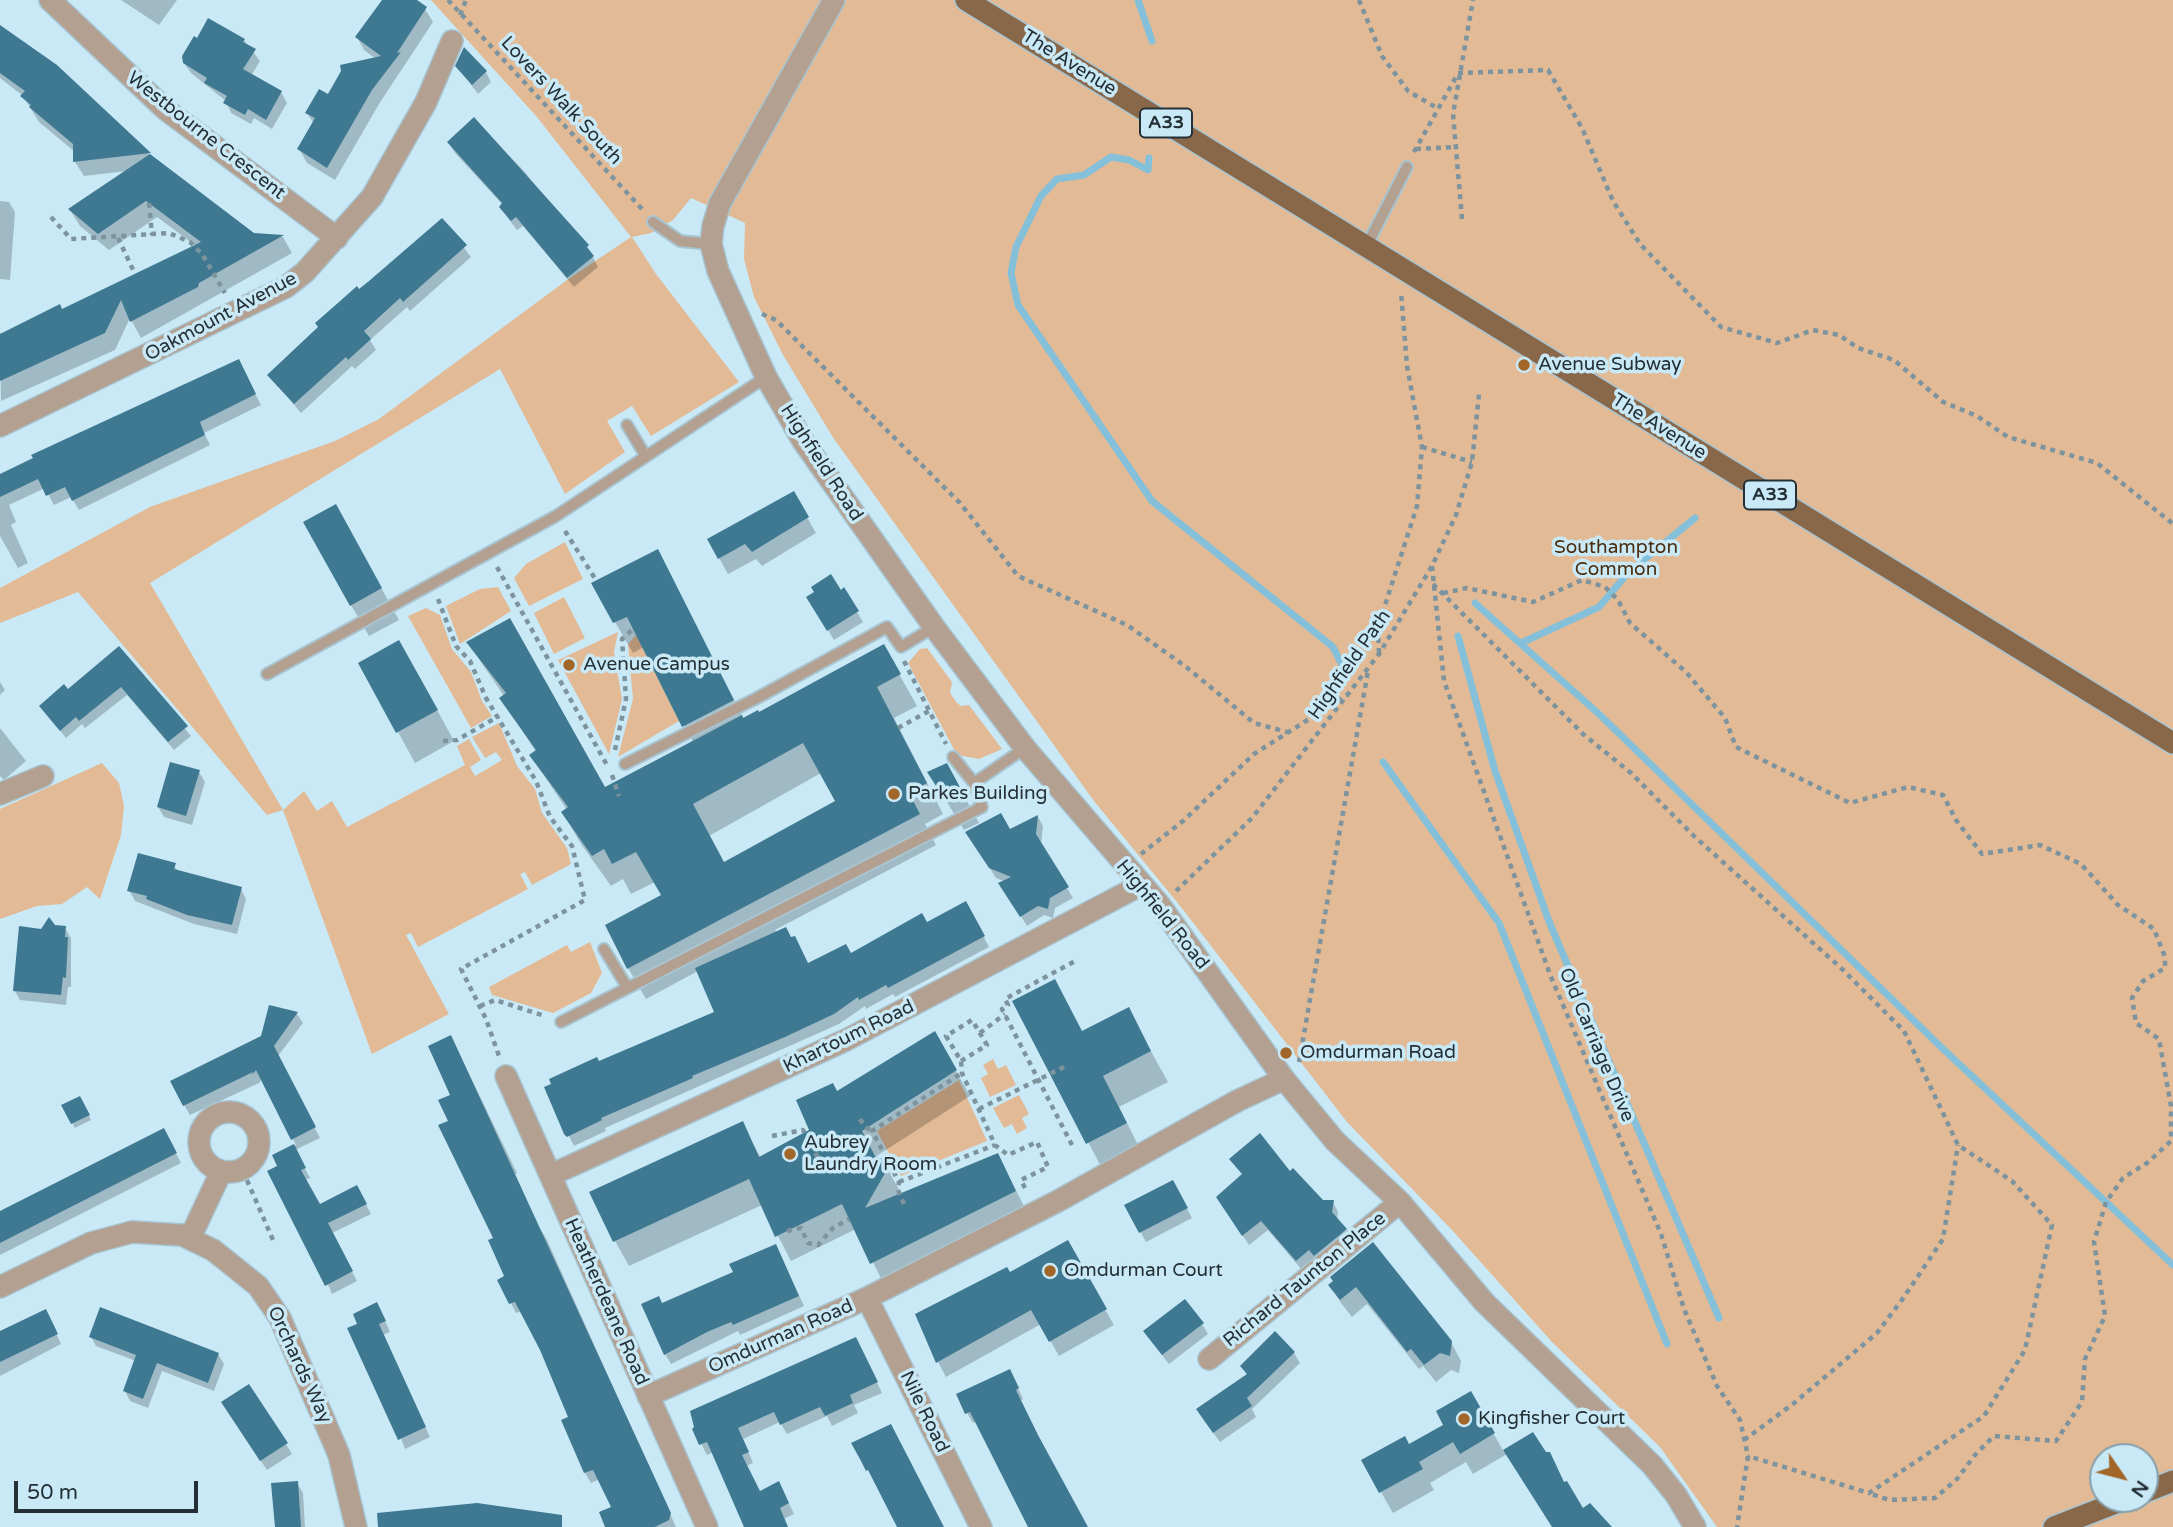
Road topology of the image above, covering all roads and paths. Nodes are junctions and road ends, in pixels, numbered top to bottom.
1 (50, 0) edge
2 (448, 0) edge
3 (466, 0) edge
4 (834, 0) edge
5 (966, 0) edge
6 (1359, 0) edge
7 (1473, 0) edge
8 (461, 13) junction
9 (452, 41) dead end
10 (1458, 73) junction
11 (1437, 108) junction
12 (1454, 147) junction
13 (1416, 149) junction
14 (1406, 167) joint
15 (149, 203) dead end
16 (51, 217) dead end
17 (1462, 219) dead end
18 (653, 222) joint
19 (152, 234) junction
20 (118, 238) junction
21 (337, 238) junction
22 (711, 244) junction
23 (1366, 247) junction
24 (1404, 270) junction
25 (135, 274) dead end
26 (729, 300) junction
27 (235, 312) junction
28 (766, 377) junction
29 (1479, 394) dead end
30 (627, 425) dead end
31 (0, 426) edge
32 (1422, 447) junction
33 (645, 455) junction
34 (1472, 462) junction
35 (556, 516) junction
36 (2173, 524) edge
37 (490, 554) junction
38 (1432, 566) junction
39 (596, 580) dead end
40 (1433, 584) junction
41 (432, 585) junction
42 (1443, 593) junction
43 (934, 626) junction
44 (633, 629) dead end
45 (901, 647) junction
46 (1379, 654) junction
47 (1368, 670) junction
48 (267, 674) dead end
49 (1350, 694) junction
50 (929, 711) junction
51 (499, 716) junction
52 (898, 728) dead end
53 (1287, 732) junction
54 (443, 741) dead end
55 (2173, 743) edge
56 (1025, 748) junction
57 (953, 757) joint
58 (625, 764) dead end
59 (611, 772) junction
60 (43, 776) dead end
61 (974, 783) junction
62 (0, 794) edge
63 (619, 796) dead end
64 (1124, 867) junction
65 (1141, 885) junction
66 (1159, 904) junction
67 (604, 949) dead end
68 (1077, 960) dead end
69 (627, 987) junction
70 (480, 1006) junction
71 (1005, 1014) junction
72 (562, 1022) joint
73 (980, 1033) junction
74 (961, 1061) junction
75 (1064, 1067) dead end
76 (962, 1073) junction
77 (506, 1076) joint
78 (1284, 1079) junction
79 (1039, 1080) junction
80 (979, 1109) junction
81 (860, 1119) dead end
82 (872, 1131) junction
83 (772, 1136) dead end
84 (995, 1145) junction
85 (1072, 1145) dead end
86 (1958, 1145) junction
87 (819, 1160) dead end
88 (243, 1170) junction
89 (221, 1172) junction
90 (551, 1175) junction
91 (1021, 1180) dead end
92 (899, 1182) junction
93 (1400, 1202) junction
94 (904, 1204) dead end
95 (849, 1219) dead end
96 (787, 1231) dead end
97 (190, 1238) junction
98 (273, 1240) dead end
99 (0, 1287) edge
100 (867, 1298) junction
101 (1209, 1359) dead end
102 (648, 1396) junction
103 (1744, 1440) junction
104 (1748, 1456) junction
105 (1868, 1493) junction
106 (2090, 1513) edge
107 (356, 1527) edge
108 (707, 1527) edge
109 (981, 1527) edge
110 (1695, 1527) edge
111 (1737, 1527) edge
112 (2054, 1527) edge

1 - 21 street, Westbourne Crescent
2 - 8 path, Lovers Walk South
3 - 8 path
4 - 22 street
5 - 23 main road, The Avenue / A33
6 - 11 path
7 - 10 path
8 - 18 path, Lovers Walk South
9 - 21 street, Oakmount Avenue
10 - 11 path
10 - 12 path
10 - 36 path
11 - 13 path
12 - 13 path
12 - 17 path
13 - 14 path
14 - 23 lane
15 - 19 path
16 - 20 path
18 - 22 lane
19 - 20 path
19 - 27 path
20 - 25 path
21 - 27 street, Oakmount Avenue
22 - 26 street, Highfield Road
23 - 24 main road, The Avenue / A33
24 - 32 path
24 - 55 main road, The Avenue / A33
26 - 28 street, Highfield Road
26 - 53 path
27 - 31 street, Oakmount Avenue
28 - 33 lane
28 - 43 street, Highfield Road
29 - 34 path, Highfield Path
30 - 33 lane
32 - 34 path
32 - 46 path
33 - 35 lane
34 - 38 path, Highfield Path
35 - 37 lane
35 - 39 path
37 - 41 lane
37 - 59 path
38 - 40 path, Old Carriage Drive
38 - 46 path, Highfield Path
40 - 42 path
40 - 103 path, Old Carriage Drive
41 - 48 lane
41 - 51 path
42 - 86 path
42 - 105 path
43 - 45 lane
43 - 56 street, Highfield Road
44 - 59 path
45 - 50 path
45 - 58 lane
46 - 47 path, Highfield Path
47 - 49 path, Highfield Path
47 - 78 path
49 - 53 path
49 - 66 path, Highfield Path
50 - 52 path
50 - 57 path
51 - 54 path
51 - 70 path
53 - 64 path
56 - 61 lane
56 - 64 street, Highfield Road
57 - 61 lane
59 - 63 path
60 - 62 street
61 - 69 lane
64 - 65 street, Highfield Road
65 - 66 street, Highfield Road
65 - 90 street, Khartoum Road
66 - 78 street, Highfield Road
67 - 69 lane
68 - 71 path
69 - 72 lane
70 - 72 path
70 - 77 path
71 - 73 path
71 - 79 path
73 - 74 path
73 - 74 path
74 - 76 path
75 - 79 path
76 - 80 path
76 - 82 path
77 - 90 street, Heatherdeane Road
78 - 93 street, Highfield Road
78 - 100 street, Omdurman Road
79 - 80 path
79 - 85 path
80 - 84 path
81 - 82 path
82 - 92 path
83 - 87 path
84 - 91 path
84 - 92 path
86 - 103 path
86 - 105 path
88 - 89 street
88 - 89 street
88 - 98 path
89 - 97 street
90 - 102 street, Heatherdeane Road
92 - 94 path
93 - 101 street, Richard Taunton Place
93 - 110 street, Highfield Road
95 - 96 path
97 - 99 street, Orchards Way
97 - 107 street, Orchards Way
100 - 102 street, Omdurman Road
100 - 109 street, Nile Road
102 - 108 street, Heatherdeane Road
103 - 104 path, Old Carriage Drive
104 - 105 path
104 - 111 path, Old Carriage Drive
106 - 112 main road

